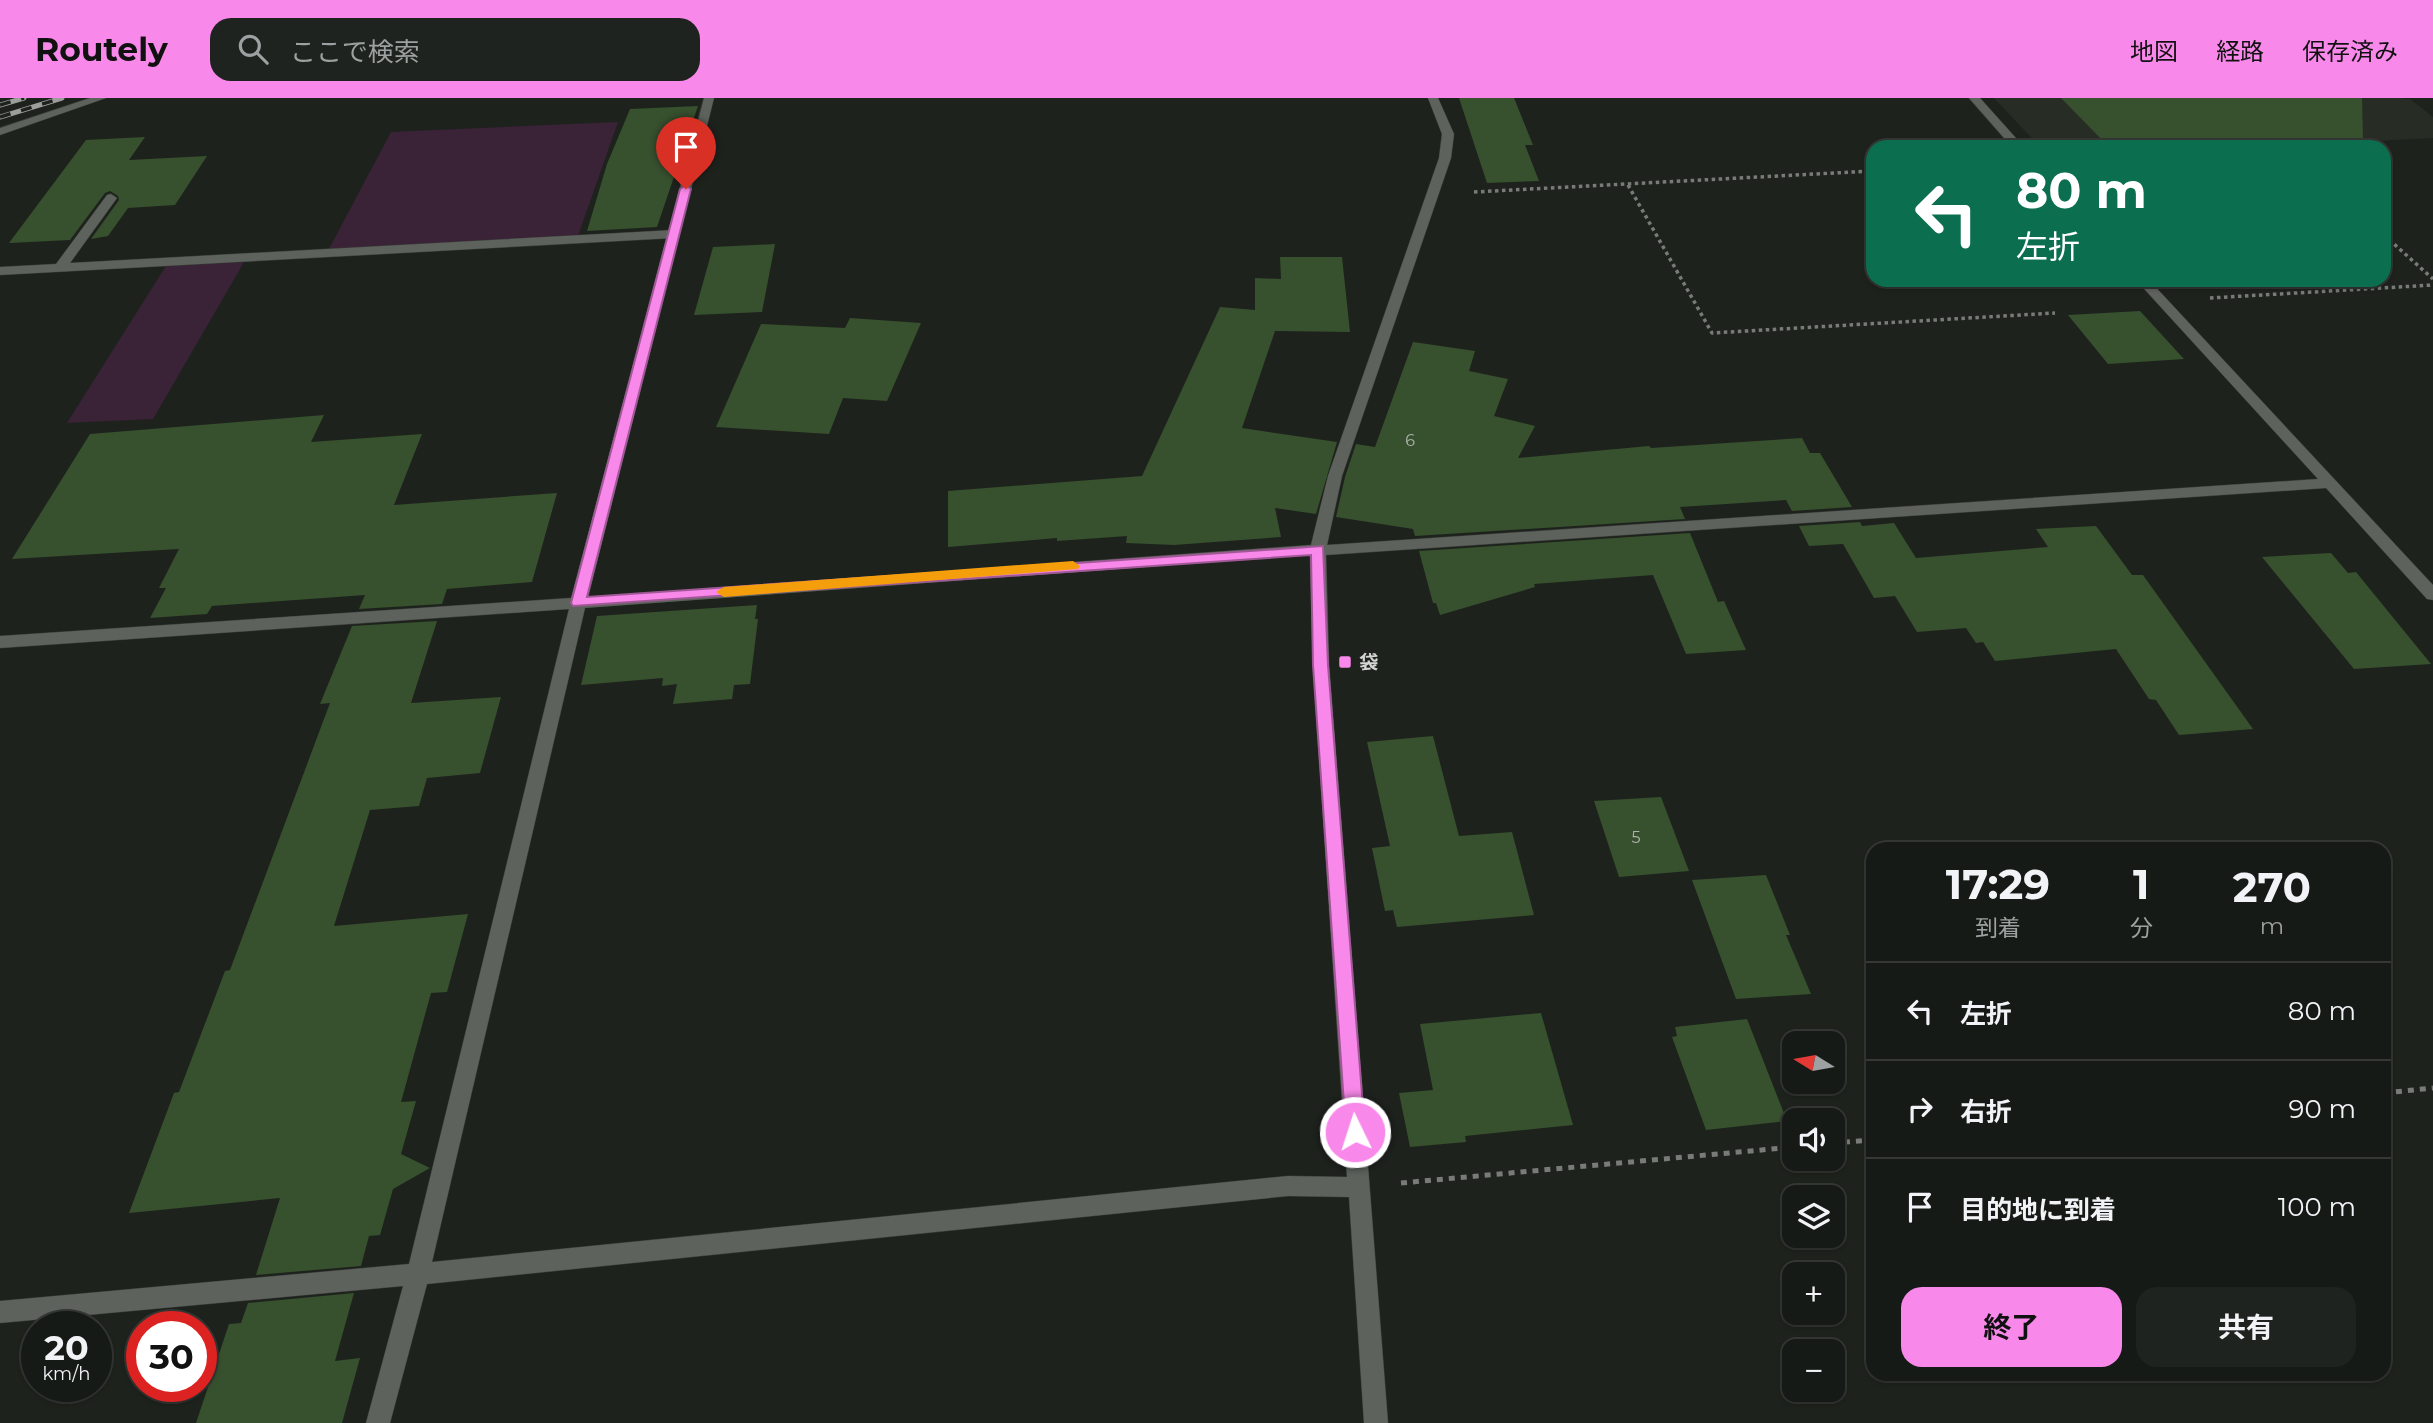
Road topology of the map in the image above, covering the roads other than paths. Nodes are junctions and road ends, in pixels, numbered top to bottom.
1 (101, 98) edge
2 (709, 98) edge
3 (1433, 98) edge
4 (1974, 98) edge
5 (0, 132) edge
6 (2012, 140) edge
7 (111, 198) dead end
8 (674, 234) junction
9 (60, 268) junction
10 (0, 271) edge
11 (2150, 287) edge
12 (2331, 483) junction
13 (1318, 550) junction
14 (2433, 595) edge
15 (578, 603) junction
16 (0, 642) edge
17 (1360, 1187) junction
18 (418, 1274) junction
19 (0, 1312) edge
20 (378, 1423) edge
21 (1376, 1423) edge

1 - 5 street
2 - 8 street
3 - 13 street
4 - 6 street
7 - 9 street
8 - 9 street
8 - 15 street
9 - 10 street
11 - 12 street
12 - 13 street
12 - 14 street
13 - 15 street
13 - 17 street
15 - 16 street
15 - 18 street
17 - 18 street
17 - 21 street
18 - 19 street
18 - 20 street

